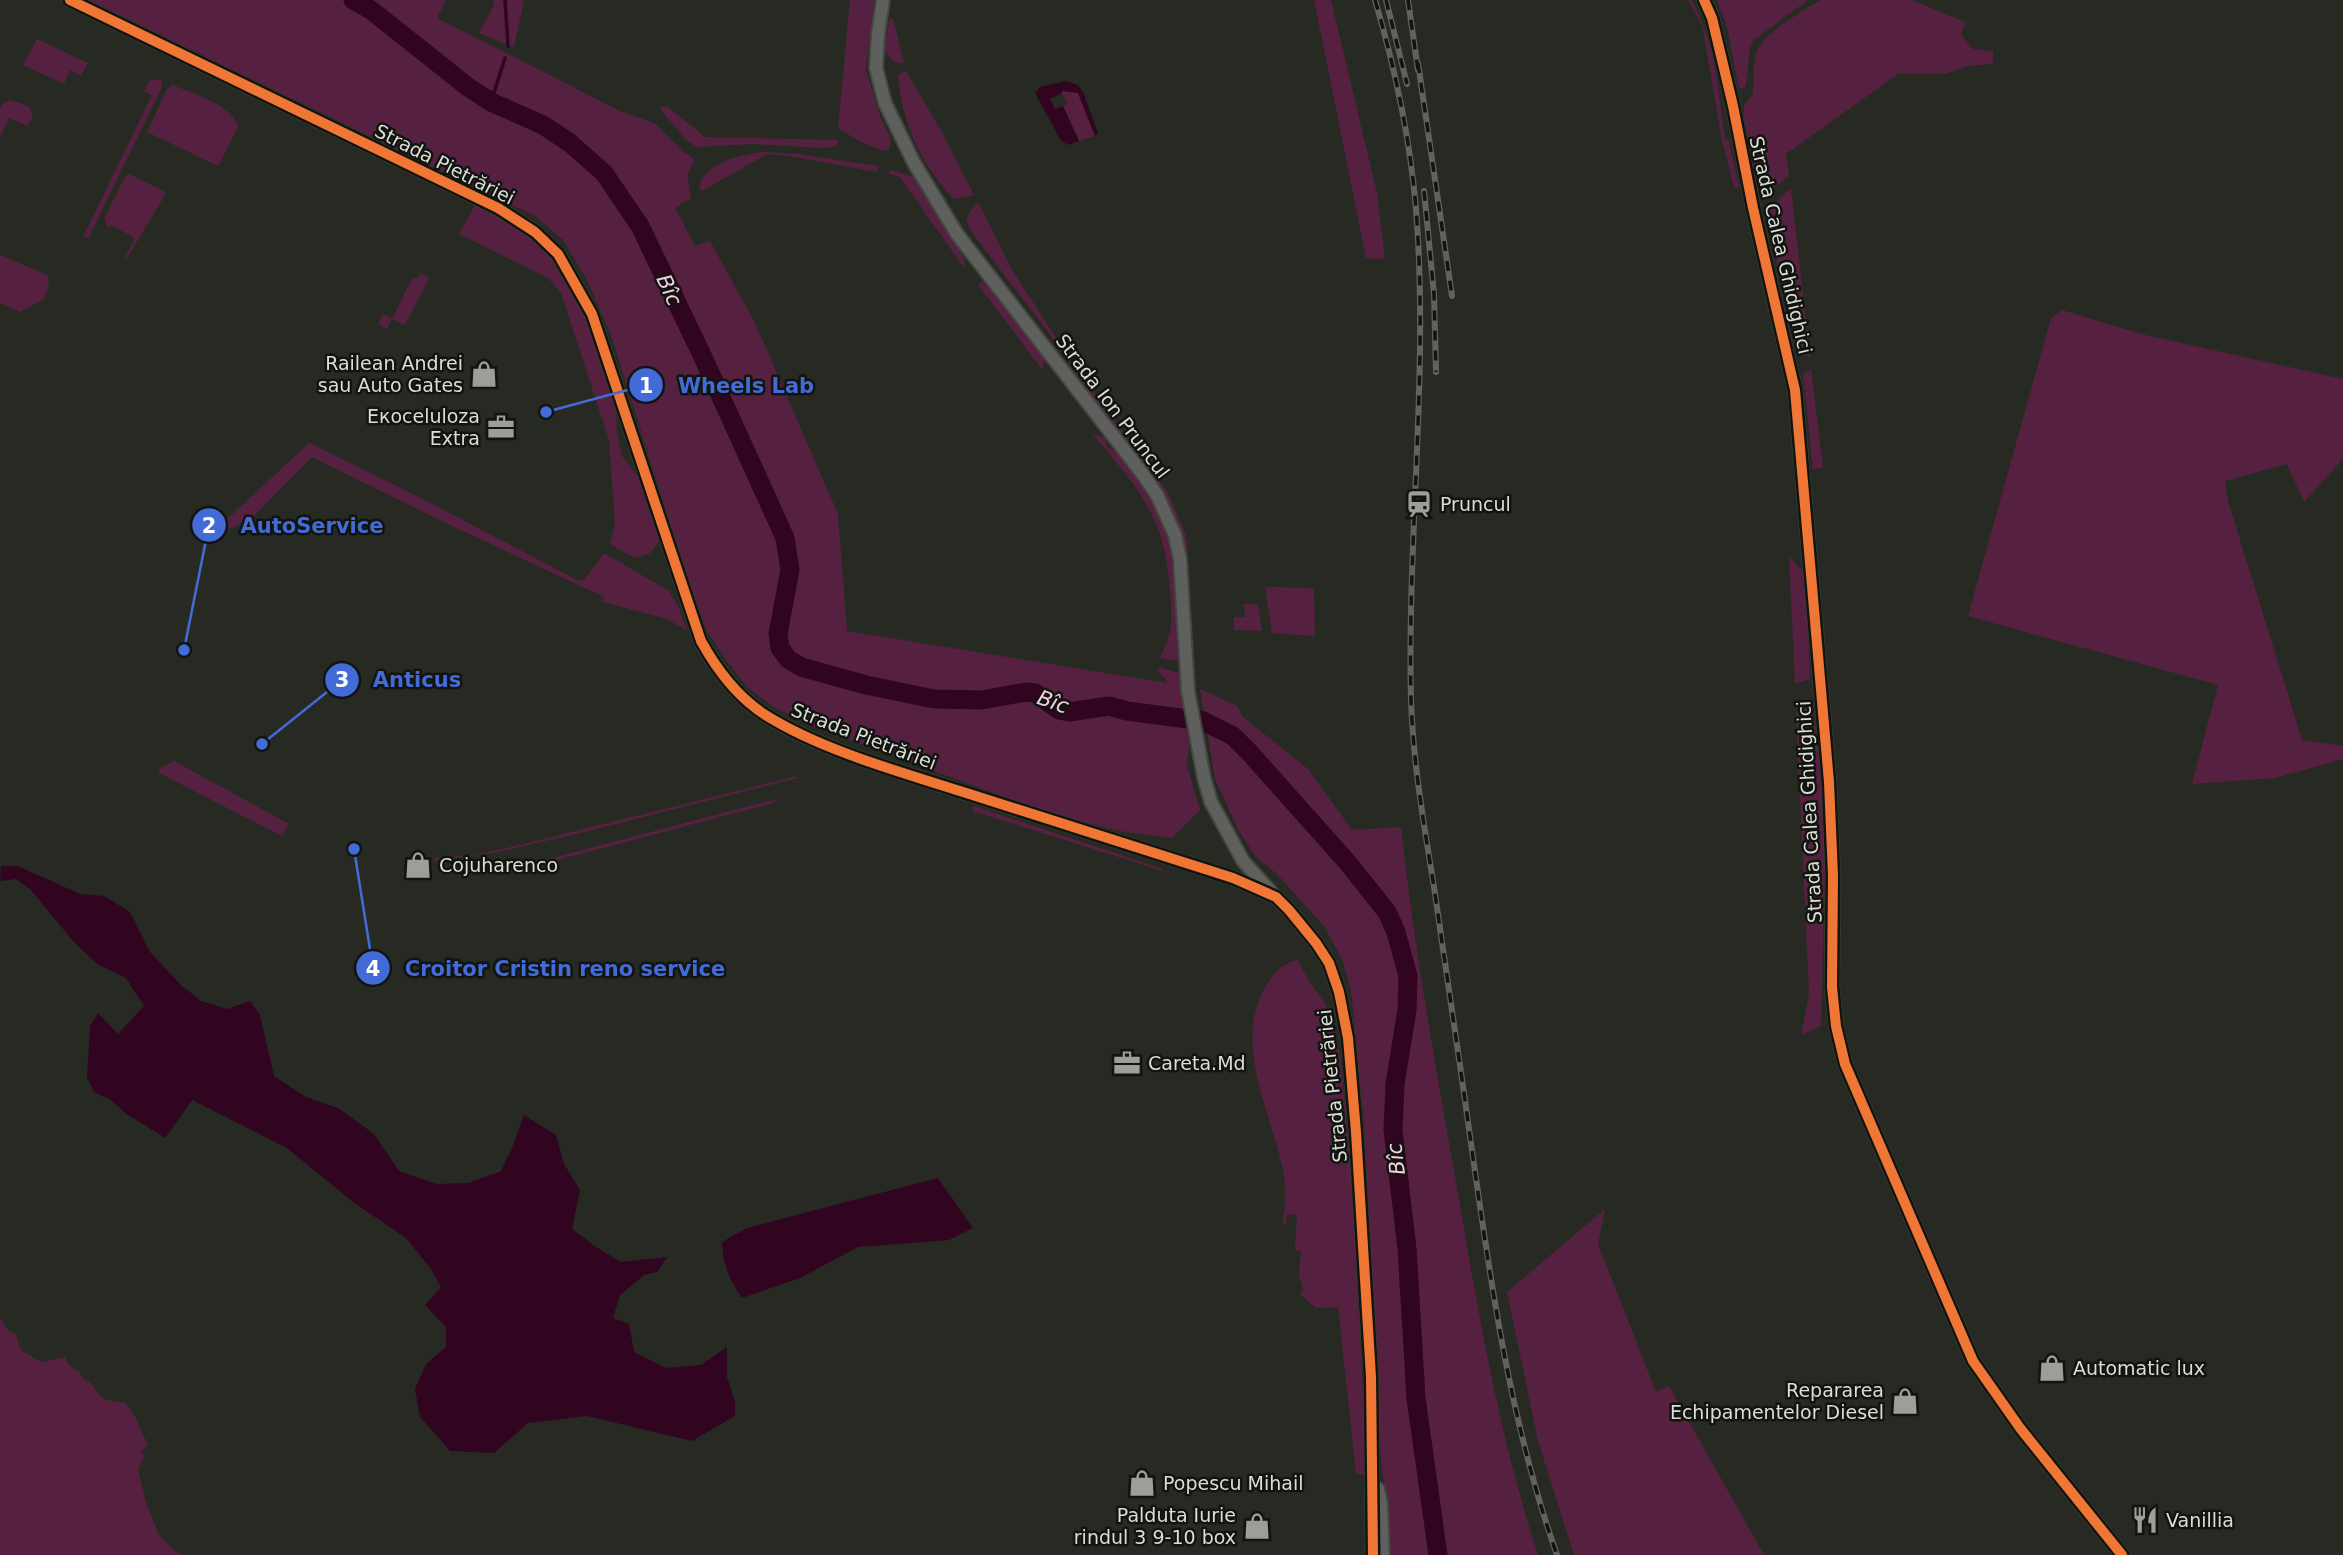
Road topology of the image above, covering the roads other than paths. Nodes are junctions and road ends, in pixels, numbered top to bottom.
1 (70, 0) edge
2 (883, 0) edge
3 (1704, 0) edge
4 (1276, 897) junction
5 (1374, 1472) junction
6 (1373, 1555) edge
7 (1383, 1555) edge
8 (2122, 1555) edge

1 - 4 street, Strada Pietrăriei
2 - 4 street, Strada Ion Pruncul
3 - 8 street, Strada Calea Ghidighici
4 - 5 street, Strada Pietrăriei
5 - 6 street, Strada Pietrăriei
5 - 7 street, Strada Pietrăriei

